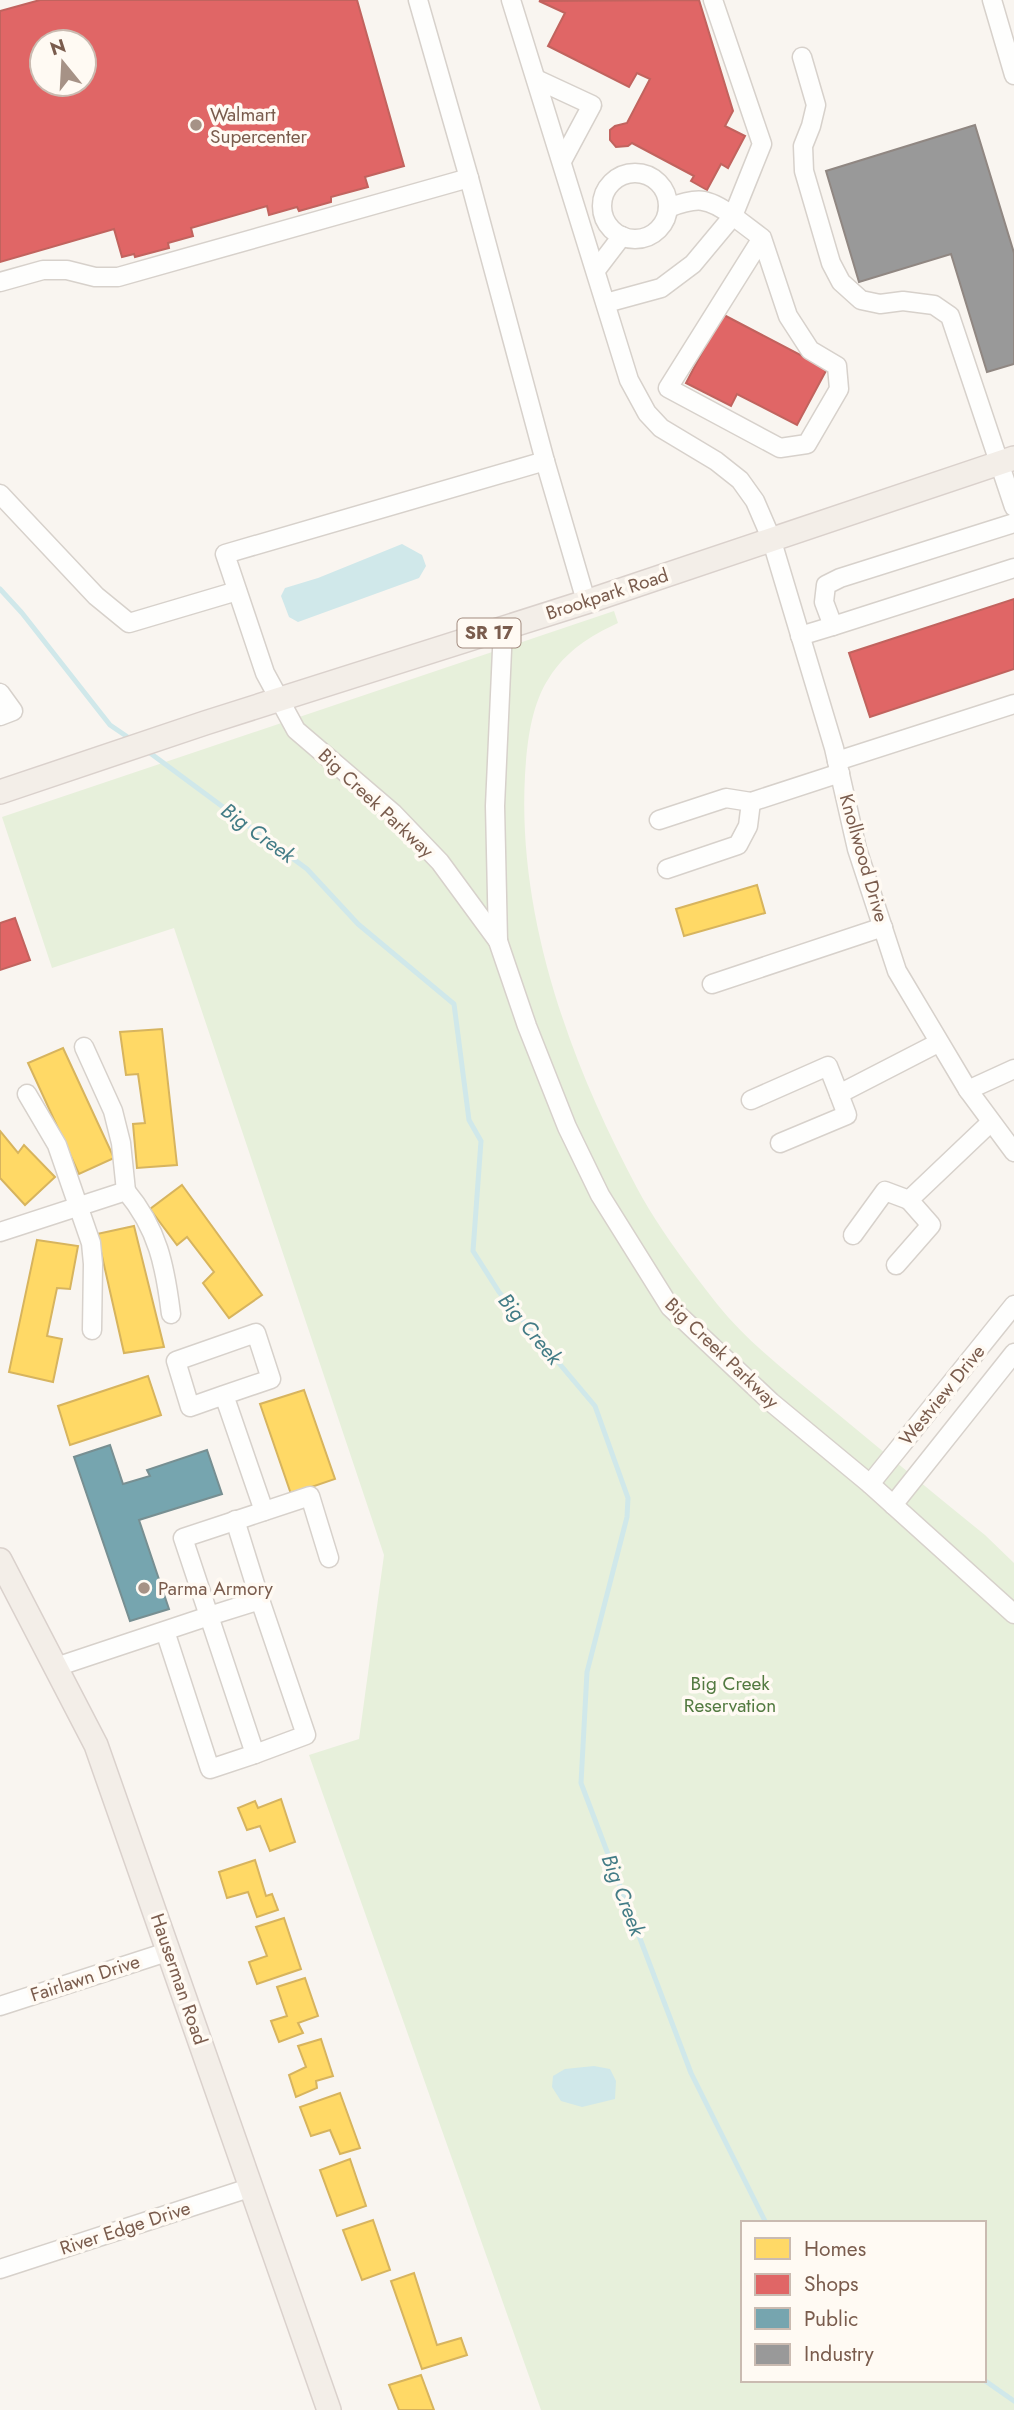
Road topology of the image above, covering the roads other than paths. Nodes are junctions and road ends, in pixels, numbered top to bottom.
1 (418, 0) edge
2 (511, 0) edge
3 (713, 0) edge
4 (992, 0) edge
5 (802, 57) dead end
6 (1014, 75) edge
7 (536, 79) junction
8 (562, 161) junction
9 (469, 178) junction
10 (667, 208) junction
11 (733, 216) junction
12 (622, 236) junction
13 (762, 238) junction
14 (596, 270) junction
15 (0, 282) edge
16 (606, 303) junction
17 (668, 388) junction
18 (647, 413) junction
19 (1006, 460) edge
20 (545, 461) junction
21 (0, 495) edge
22 (1014, 508) edge
23 (1014, 523) edge
24 (771, 538) junction
25 (1014, 568) edge
26 (237, 591) junction
27 (586, 601) junction
28 (833, 626) junction
29 (503, 628) junction
30 (800, 636) junction
31 (0, 693) edge
32 (280, 701) junction
33 (1014, 704) edge
34 (0, 716) edge
35 (839, 767) junction
36 (0, 792) edge
37 (751, 802) junction
38 (659, 820) dead end
39 (667, 869) dead end
40 (883, 927) junction
41 (498, 941) junction
42 (712, 984) dead end
43 (939, 1043) junction
44 (83, 1047) dead end
45 (1014, 1069) edge
46 (968, 1090) junction
47 (27, 1094) dead end
48 (839, 1094) junction
49 (751, 1100) dead end
50 (991, 1122) junction
51 (780, 1143) dead end
52 (1014, 1152) edge
53 (126, 1191) junction
54 (909, 1200) junction
55 (79, 1206) junction
56 (0, 1232) edge
57 (853, 1235) dead end
58 (896, 1265) dead end
59 (1014, 1306) edge
60 (171, 1314) dead end
61 (92, 1329) dead end
62 (1014, 1353) edge
63 (947, 1389) junction
64 (224, 1395) junction
65 (972, 1406) junction
66 (870, 1485) junction
67 (893, 1505) junction
68 (264, 1511) junction
69 (235, 1520) junction
70 (329, 1558) dead end
71 (0, 1560) edge
72 (260, 1600) junction
73 (1014, 1614) edge
74 (209, 1616) junction
75 (165, 1631) junction
76 (56, 1667) junction
77 (255, 1754) junction
78 (170, 1951) junction
79 (0, 2006) edge
80 (249, 2188) junction
81 (0, 2269) edge
82 (329, 2410) edge

1 - 9 street
2 - 7 street
3 - 11 street
4 - 6 street
5 - 19 street
7 - 8 street
7 - 8 street
8 - 14 street
9 - 15 street
9 - 20 street
10 - 11 street
10 - 12 street
10 - 12 street
11 - 13 street
11 - 16 street
12 - 14 street
13 - 17 street
13 - 17 street
14 - 16 street
16 - 18 street
17 - 18 street
18 - 24 street, Knollwood Drive
19 - 22 street
19 - 24 main road, Brookpark Road / SR 17
20 - 26 street, Big Creek Parkway
20 - 27 street
21 - 26 street
23 - 28 street
24 - 27 main road, Brookpark Road / SR 17
24 - 30 street, Knollwood Drive
25 - 28 street
26 - 32 street, Big Creek Parkway
27 - 29 main road, Brookpark Road / SR 17
28 - 30 street
29 - 32 main road, Brookpark Road / SR 17
29 - 41 street, Big Creek Parkway
30 - 35 street, Knollwood Drive
31 - 34 street
32 - 36 main road, Brookpark Road / SR 17
32 - 41 street, Big Creek Parkway
33 - 35 street
35 - 37 street
35 - 40 street, Knollwood Drive
37 - 38 street
37 - 39 street
40 - 42 street
40 - 43 street, Knollwood Drive
41 - 66 street, Big Creek Parkway
43 - 46 street, Knollwood Drive
43 - 48 street
44 - 53 street
45 - 46 street
46 - 50 street, Knollwood Drive
47 - 55 street
48 - 49 street
48 - 51 street
50 - 52 street, Knollwood Drive
50 - 54 street
53 - 55 street
53 - 60 street
54 - 57 street
54 - 58 street
55 - 56 street
55 - 61 street
59 - 63 street, Westview Drive
62 - 65 street, Westview Drive
63 - 65 street
63 - 66 street, Westview Drive
64 - 64 street
64 - 68 street
65 - 67 street, Westview Drive
66 - 67 street, Big Creek Parkway
67 - 73 street, Big Creek Parkway
68 - 69 street
68 - 70 street
69 - 72 street
69 - 74 street
71 - 76 main road, Hauserman Road
72 - 74 street
72 - 77 street
74 - 75 street
74 - 77 street
75 - 76 street
75 - 77 street
76 - 78 main road, Hauserman Road
78 - 79 street, Fairlawn Drive
78 - 80 main road, Hauserman Road
80 - 81 street, River Edge Drive
80 - 82 main road, Hauserman Road

